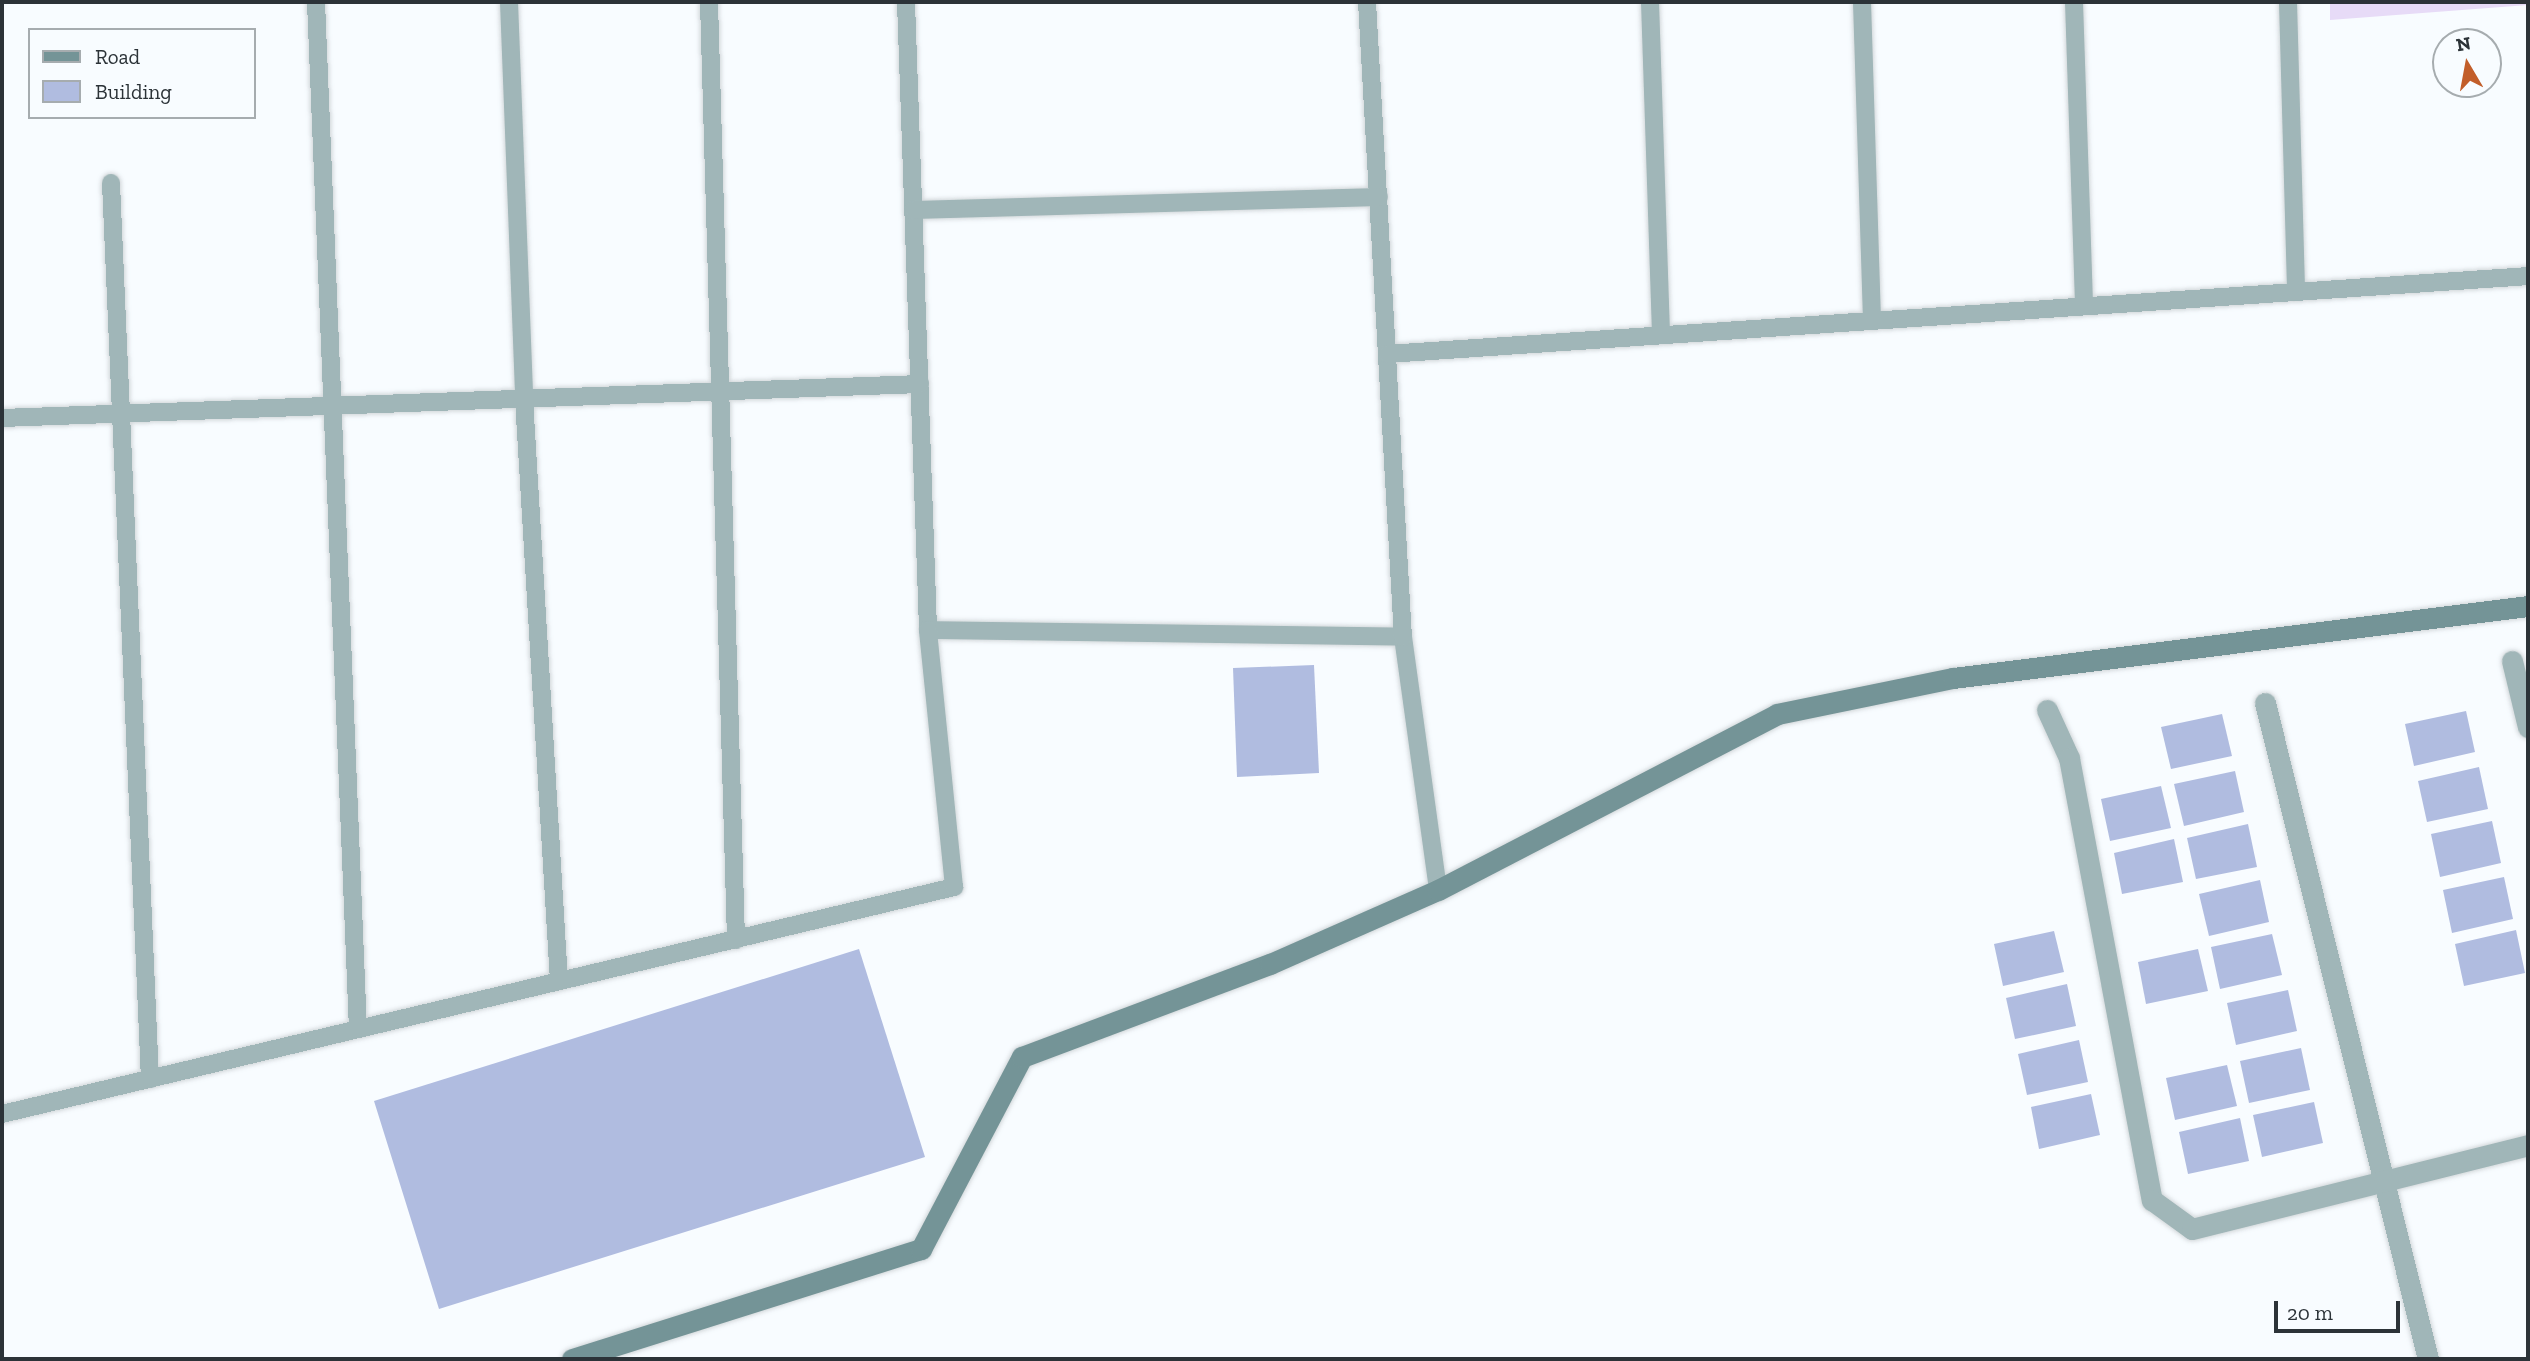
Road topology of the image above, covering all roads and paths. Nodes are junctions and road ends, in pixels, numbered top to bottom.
1 (316, 2) edge
2 (509, 2) edge
3 (709, 2) edge
4 (906, 2) edge
5 (1367, 2) edge
6 (1650, 2) edge
7 (1862, 2) edge
8 (2074, 2) edge
9 (2288, 2) edge
10 (111, 183) dead end
11 (1379, 197) junction
12 (914, 210) junction
13 (2528, 276) edge
14 (2296, 292) junction
15 (2084, 306) junction
16 (1872, 320) junction
17 (1661, 335) junction
18 (1388, 354) junction
19 (920, 384) junction
20 (722, 392) junction
21 (524, 399) junction
22 (333, 406) junction
23 (122, 414) junction
24 (2, 418) edge
25 (2528, 606) edge
26 (928, 630) junction
27 (1404, 636) junction
28 (2512, 661) dead end
29 (2266, 703) dead end
30 (2047, 710) dead end
31 (2528, 727) edge
32 (1438, 890) junction
33 (736, 940) junction
34 (559, 981) junction
35 (358, 1030) junction
36 (149, 1079) junction
37 (2, 1114) edge
38 (2528, 1145) edge
39 (2386, 1180) junction
40 (572, 1359) edge
41 (2428, 1359) edge

1 - 22 lane
2 - 21 lane
3 - 20 lane
4 - 12 lane
5 - 11 lane
6 - 17 lane
7 - 16 lane
8 - 15 lane
9 - 14 lane
10 - 23 lane
11 - 12 lane
11 - 18 lane
12 - 19 lane
13 - 14 lane
14 - 15 lane
15 - 16 lane
16 - 17 lane
17 - 18 lane
18 - 27 lane
19 - 20 lane
19 - 26 lane
20 - 21 lane
20 - 33 lane
21 - 22 lane
21 - 34 lane
22 - 23 lane
22 - 35 lane
23 - 24 lane
23 - 36 lane
25 - 32 street
26 - 27 lane
26 - 33 lane
27 - 32 lane
28 - 31 street
29 - 39 street
30 - 39 street
32 - 40 street
33 - 34 lane
34 - 35 lane
35 - 36 lane
36 - 37 lane
38 - 39 street
39 - 41 street

